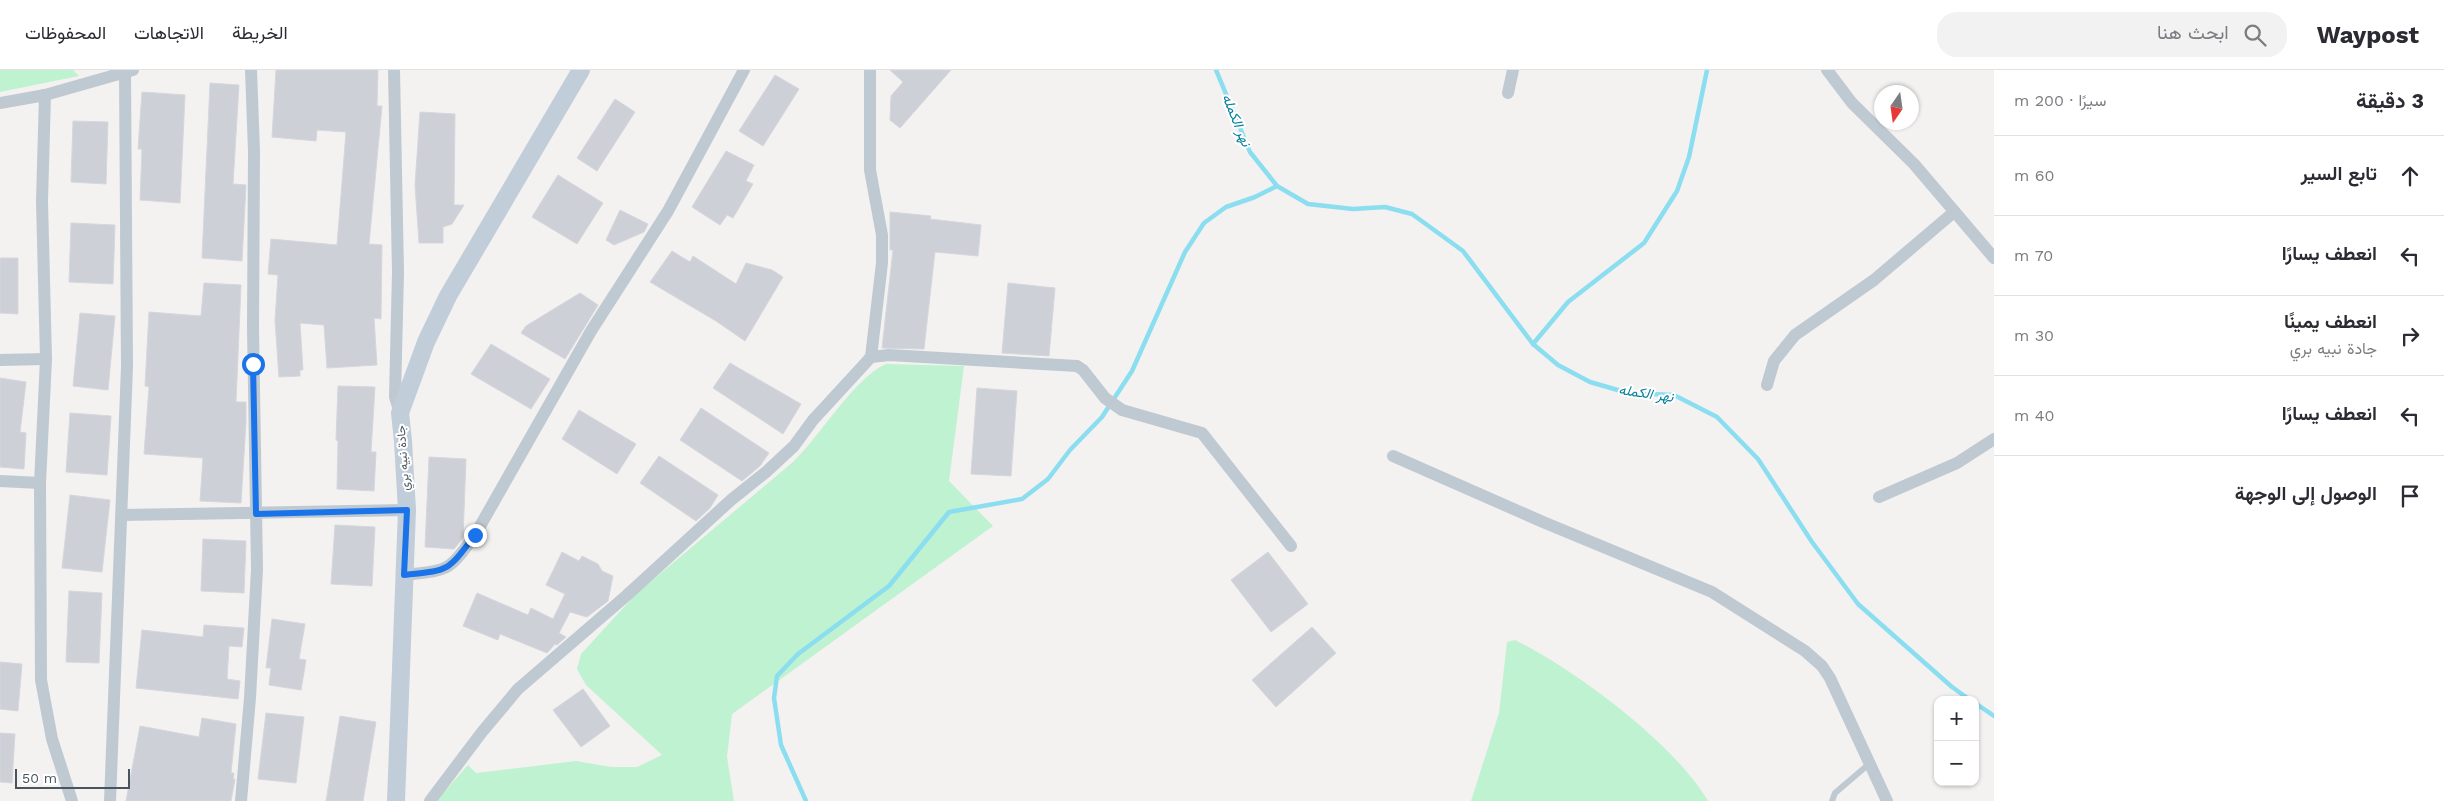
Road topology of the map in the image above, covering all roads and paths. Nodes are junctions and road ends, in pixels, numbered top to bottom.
1 (250, 70) edge
2 (394, 70) edge
3 (581, 70) edge
4 (744, 70) edge
5 (870, 70) edge
6 (1514, 70) edge
7 (1827, 70) edge
8 (129, 72) edge
9 (1508, 93) dead end
10 (45, 95) junction
11 (0, 103) edge
12 (1954, 212) junction
13 (1994, 258) edge
14 (871, 357) junction
15 (46, 359) junction
16 (0, 360) edge
17 (1767, 385) dead end
18 (400, 413) junction
19 (1994, 439) edge
20 (1392, 456) dead end
21 (0, 481) edge
22 (40, 483) junction
23 (1879, 497) dead end
24 (407, 510) junction
25 (122, 514) junction
26 (256, 514) junction
27 (1291, 546) dead end
28 (404, 575) junction
29 (1869, 764) junction
30 (72, 801) edge
31 (110, 801) edge
32 (241, 801) edge
33 (396, 801) edge
34 (430, 801) edge
35 (1832, 801) edge
36 (1886, 801) edge

1 - 26 street
2 - 18 street
3 - 18 street, جادة نبيه بري
4 - 28 street
5 - 14 street
6 - 9 street
7 - 12 street
8 - 10 street
8 - 25 street
10 - 11 street
10 - 15 street
12 - 13 street
12 - 17 street
14 - 27 street
14 - 34 street
15 - 16 street
15 - 22 street
18 - 24 street, جادة نبيه بري
19 - 23 street
20 - 29 street
21 - 22 street
22 - 30 street
24 - 26 street
24 - 28 street, جادة نبيه بري
25 - 26 street
25 - 31 street
26 - 32 street
28 - 33 street, جادة نبيه بري
29 - 35 lane
29 - 36 street

